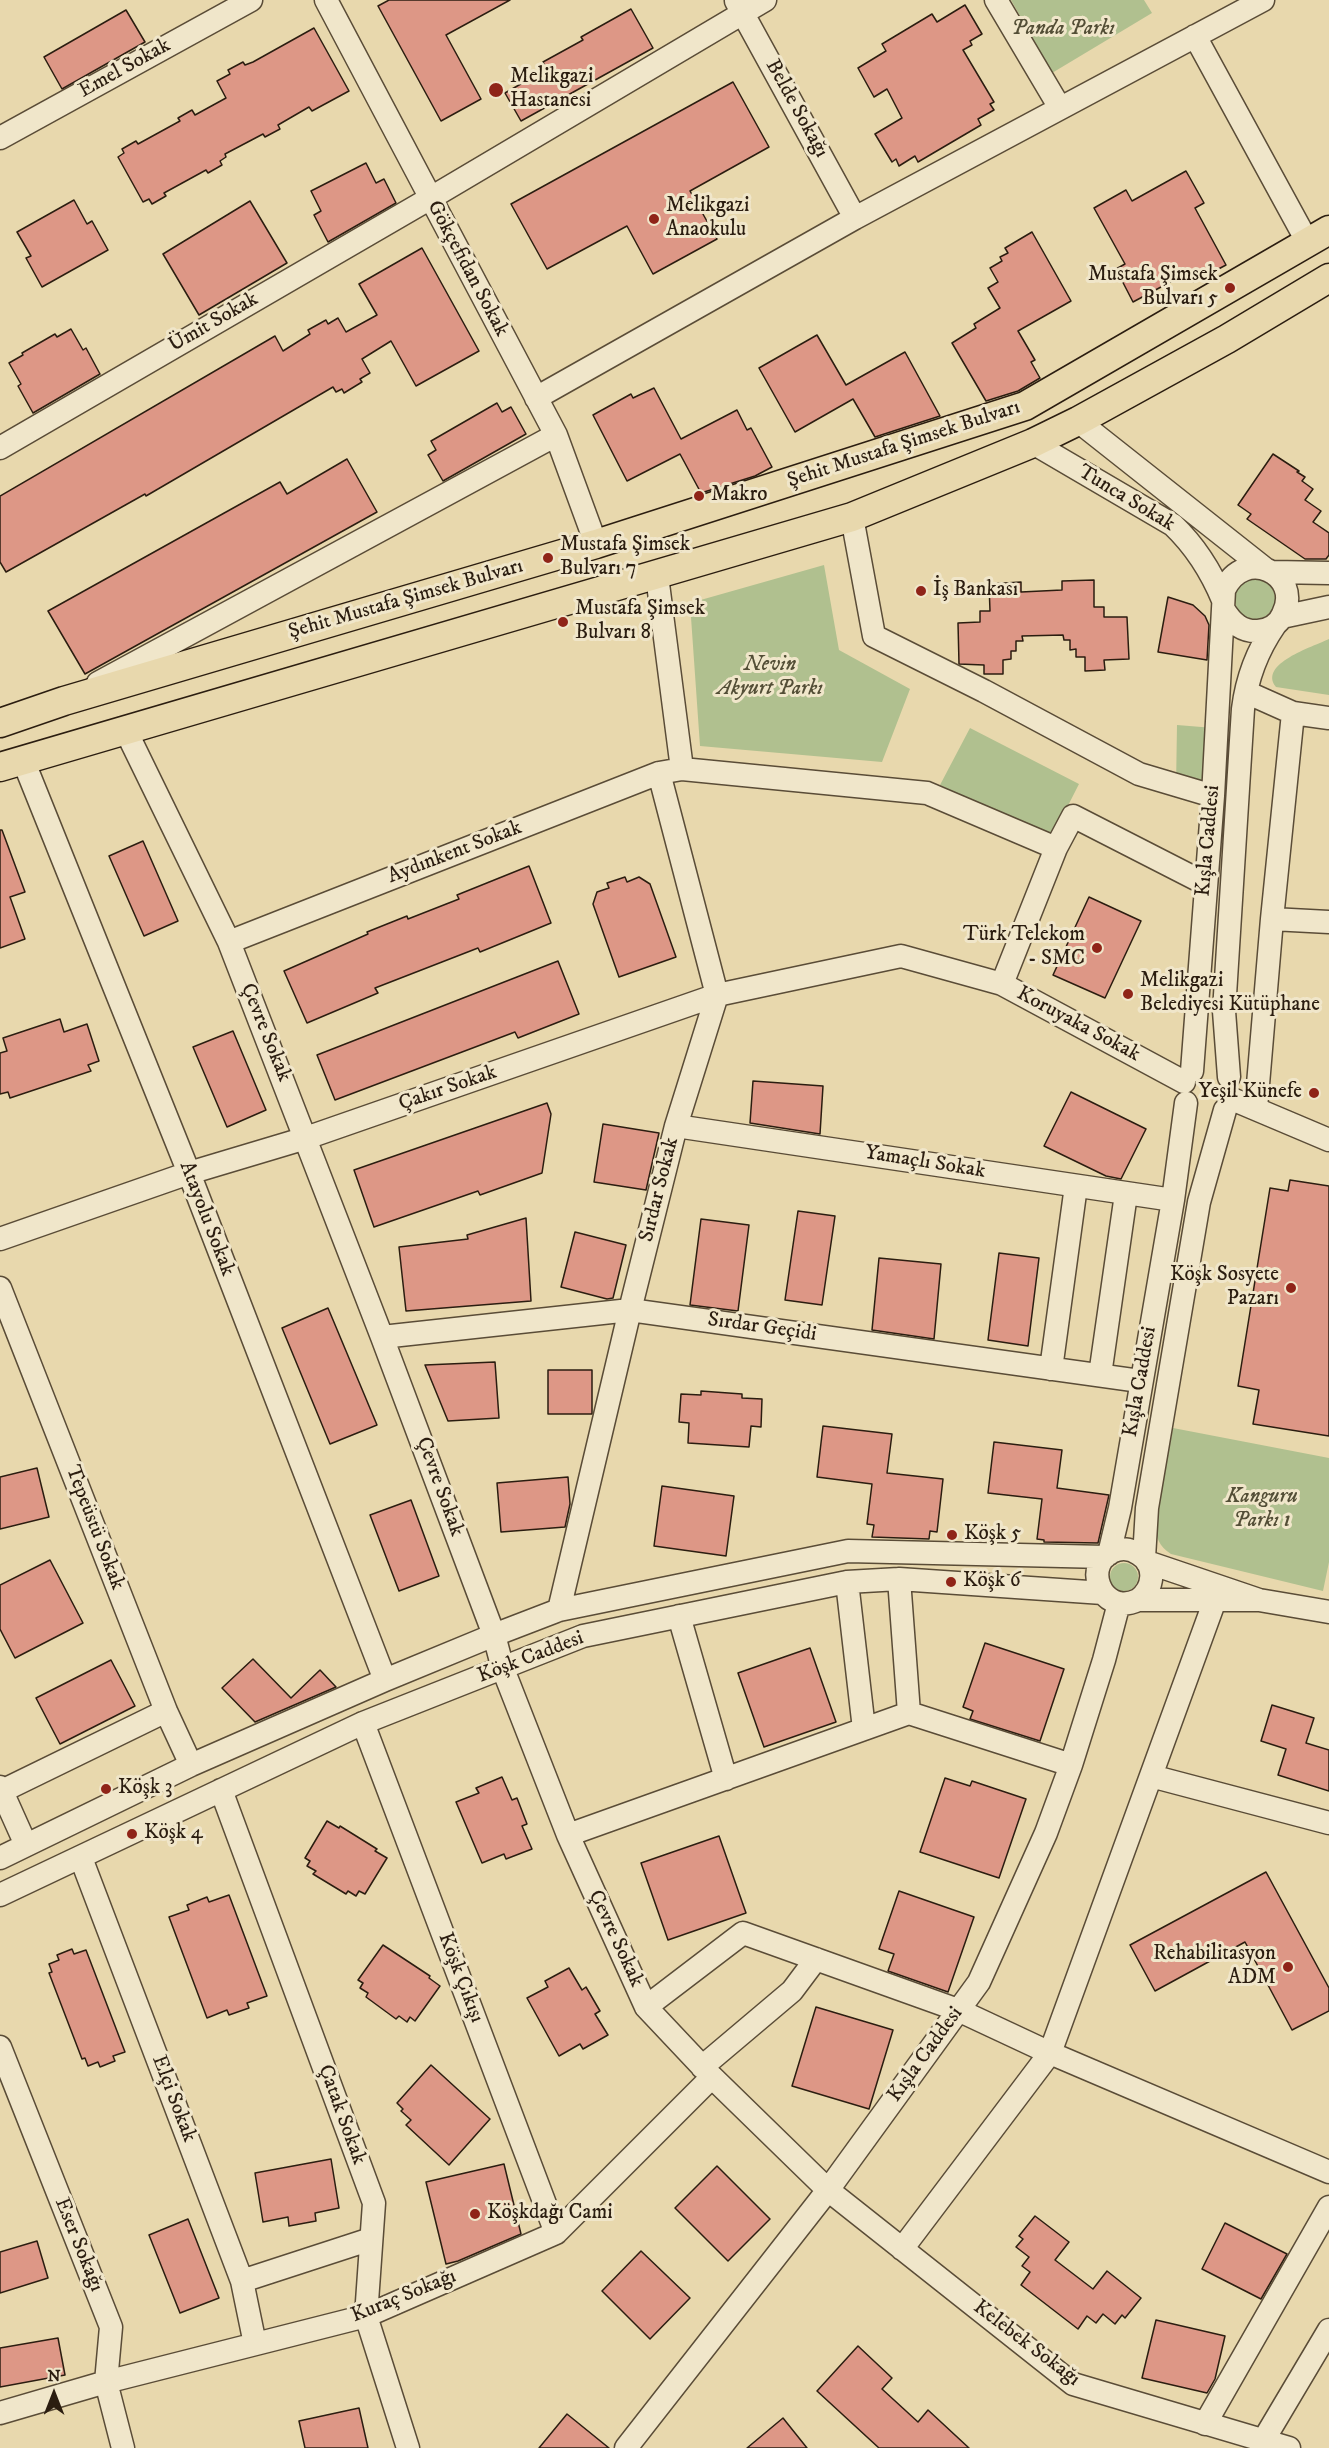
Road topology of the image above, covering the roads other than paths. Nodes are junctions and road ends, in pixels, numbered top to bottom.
1 (250, 0) edge
2 (326, 0) edge
3 (765, 0) edge
4 (996, 0) edge
5 (1263, 0) edge
6 (739, 7) edge
7 (1195, 36) junction
8 (1060, 108) junction
9 (0, 138) edge
10 (429, 199) junction
11 (855, 218) junction
12 (1319, 237) edge
13 (1329, 278) edge
14 (536, 398) junction
15 (1078, 421) junction
16 (556, 435) junction
17 (1033, 444) junction
18 (0, 448) edge
19 (852, 517) junction
20 (596, 544) junction
21 (1269, 570) junction
22 (1329, 573) edge
23 (657, 576) junction
24 (1223, 605) junction
25 (1329, 607) edge
26 (1278, 621) junction
27 (1246, 692) junction
28 (64, 701) junction
29 (1293, 713) junction
30 (1329, 718) edge
31 (0, 723) edge
32 (126, 731) junction
33 (11, 764) edge
34 (682, 769) junction
35 (659, 773) junction
36 (1213, 796) junction
37 (1056, 848) junction
38 (1206, 884) junction
39 (1272, 919) junction
40 (1329, 922) edge
41 (229, 942) junction
42 (900, 956) joint
43 (1002, 984) junction
44 (717, 995) junction
45 (1187, 1085) junction
46 (1228, 1095) junction
47 (1256, 1108) junction
48 (676, 1126) junction
49 (306, 1138) junction
50 (1329, 1140) edge
51 (189, 1173) junction
52 (1076, 1186) junction
53 (1126, 1194) junction
54 (1173, 1200) junction
55 (0, 1239) edge
56 (0, 1288) edge
57 (630, 1310) junction
58 (382, 1337) junction
59 (1051, 1369) junction
60 (1100, 1376) junction
61 (1140, 1381) junction
62 (1107, 1556) junction
63 (1146, 1560) junction
64 (899, 1579) junction
65 (847, 1582) junction
66 (1120, 1599) junction
67 (1215, 1600) junction
68 (1259, 1600) junction
69 (560, 1611) junction
70 (1329, 1612) edge
71 (679, 1616) junction
72 (494, 1635) junction
73 (503, 1669) junction
74 (385, 1680) junction
75 (166, 1711) junction
76 (909, 1713) junction
77 (363, 1724) junction
78 (864, 1729) junction
79 (191, 1765) junction
80 (1071, 1765) junction
81 (1151, 1776) junction
82 (726, 1779) junction
83 (1, 1789) edge
84 (221, 1790) junction
85 (1329, 1823) edge
86 (568, 1835) junction
87 (26, 1845) junction
88 (0, 1858) edge
89 (81, 1858) junction
90 (0, 1895) edge
91 (816, 1959) junction
92 (646, 2007) junction
93 (958, 2010) junction
94 (0, 2047) edge
95 (1050, 2054) junction
96 (707, 2072) junction
97 (1329, 2172) edge
98 (828, 2190) junction
99 (1329, 2207) edge
100 (556, 2233) junction
101 (371, 2239) junction
102 (902, 2249) junction
103 (242, 2281) junction
104 (366, 2316) junction
105 (1329, 2330) edge
106 (255, 2344) junction
107 (106, 2382) junction
108 (0, 2413) edge
109 (1205, 2424) junction
110 (1280, 2446) edge
111 (123, 2448) edge
112 (408, 2448) edge
113 (626, 2448) edge

1 - 9 street, Emel Sokak
2 - 10 street, Gökçefidan Sokak
3 - 6 street, Ümit Sokak
4 - 8 street
5 - 7 street
6 - 10 street, Ümit Sokak
6 - 11 street, Belde Sokağı
7 - 8 street
7 - 12 street
8 - 11 street
10 - 14 street, Gökçefidan Sokak
10 - 18 street, Ümit Sokak
11 - 14 street
12 - 20 main road, Şehit Mustafa Şimsek Bulvarı
13 - 15 main road, Şehit Mustafa Şimsek Bulvarı
14 - 16 street, Gökçefidan Sokak
15 - 17 main road, Şehit Mustafa Şimsek Bulvarı
15 - 21 street, Tunca Sokak
16 - 20 street, Gökçefidan Sokak
16 - 28 street
17 - 19 main road, Şehit Mustafa Şimsek Bulvarı
17 - 24 street, Tunca Sokak
19 - 23 main road, Şehit Mustafa Şimsek Bulvarı
19 - 36 street
20 - 28 main road, Şehit Mustafa Şimsek Bulvarı
21 - 22 street
21 - 24 street
21 - 26 street
23 - 32 main road, Şehit Mustafa Şimsek Bulvarı
23 - 34 street
24 - 26 street
24 - 36 street, Kışla Caddesi
25 - 26 street
26 - 27 street, Kışla Caddesi
27 - 29 street
27 - 46 street, Kışla Caddesi
28 - 31 main road, Şehit Mustafa Şimsek Bulvarı
29 - 30 street
29 - 39 street
32 - 33 main road, Şehit Mustafa Şimsek Bulvarı
32 - 41 street, Çevre Sokak
33 - 51 street, Atayolu Sokak
34 - 35 street, Aydınkent Sokak
34 - 37 street, Aydınkent Sokak
35 - 41 street, Aydınkent Sokak
35 - 44 street
36 - 38 street, Kışla Caddesi
37 - 38 street
37 - 43 street
38 - 45 street, Kışla Caddesi
39 - 40 street
39 - 47 street
41 - 49 street, Çevre Sokak
42 - 43 street, Koruyaka Sokak
42 - 44 street, Çakır Sokak
43 - 45 street, Koruyaka Sokak
44 - 48 street, Sırdar Sokak
44 - 49 street, Çakır Sokak
45 - 46 street
45 - 46 street
45 - 54 street, Kışla Caddesi
46 - 47 street
46 - 63 street, Kışla Caddesi
47 - 50 street
48 - 52 street, Yamaçlı Sokak
48 - 57 street, Sırdar Sokak
49 - 51 street, Çakır Sokak
49 - 58 street, Çevre Sokak
51 - 55 street, Çakır Sokak
51 - 74 street, Atayolu Sokak
52 - 53 street, Yamaçlı Sokak
52 - 59 street
53 - 54 street, Yamaçlı Sokak
53 - 60 street
54 - 61 street, Kışla Caddesi
56 - 75 street, Tepeüstü Sokak
57 - 58 street, Sırdar Geçidi
57 - 59 street, Sırdar Geçidi
57 - 69 street, Sırdar Sokak
58 - 72 street, Çevre Sokak
59 - 60 street, Sırdar Geçidi
60 - 61 street, Sırdar Geçidi
61 - 62 street, Kışla Caddesi
62 - 63 street
62 - 66 street
62 - 69 street, Köşk Caddesi
63 - 66 street
63 - 68 street
64 - 65 street, Köşk Caddesi
64 - 66 street, Köşk Caddesi
64 - 76 street
65 - 71 street, Köşk Caddesi
65 - 78 street
66 - 67 street, Köşk Caddesi
66 - 80 street, Kışla Caddesi
67 - 68 street, Köşk Caddesi
67 - 81 street
68 - 70 street
69 - 72 street, Köşk Caddesi
71 - 73 street, Köşk Caddesi
71 - 82 street
72 - 73 street, Çevre Sokak
72 - 74 street, Köşk Caddesi
73 - 77 street, Köşk Caddesi
73 - 86 street, Çevre Sokak
74 - 79 street, Köşk Caddesi
75 - 79 street, Tepeüstü Sokak
75 - 83 street
76 - 78 street
76 - 80 street
77 - 84 street, Köşk Caddesi
77 - 100 street, Köşk Çıkışı
78 - 82 street
79 - 87 street, Köşk Caddesi
80 - 93 street, Kışla Caddesi
81 - 85 street
81 - 95 street
82 - 86 street
83 - 87 street
84 - 89 street, Köşk Caddesi
84 - 101 street, Çatak Sokak
86 - 92 street, Çevre Sokak
87 - 88 street, Köşk Caddesi
89 - 90 street, Köşk Caddesi
89 - 103 street, Elçi Sokak
91 - 92 street
91 - 93 street
91 - 96 street, Kuraç Sokağı
92 - 96 street, Çevre Sokak
93 - 95 street
93 - 98 street, Kışla Caddesi
94 - 107 street, Eser Sokağı
95 - 97 street
95 - 102 street
96 - 98 street, Çevre Sokak
96 - 100 street, Kuraç Sokağı
98 - 102 street, Kelebek Sokağı
98 - 113 street, Kışla Caddesi
99 - 109 street
100 - 104 street, Kuraç Sokağı
101 - 103 street
101 - 104 street, Çatak Sokak
102 - 109 street, Kelebek Sokağı
103 - 106 street, Elçi Sokak
104 - 106 street, Kuraç Sokağı
104 - 112 street, Çatak Sokak
105 - 110 street
106 - 107 street, Kuraç Sokağı
107 - 108 street, Kuraç Sokağı
107 - 111 street, Eser Sokağı
109 - 110 street, Kelebek Sokağı

